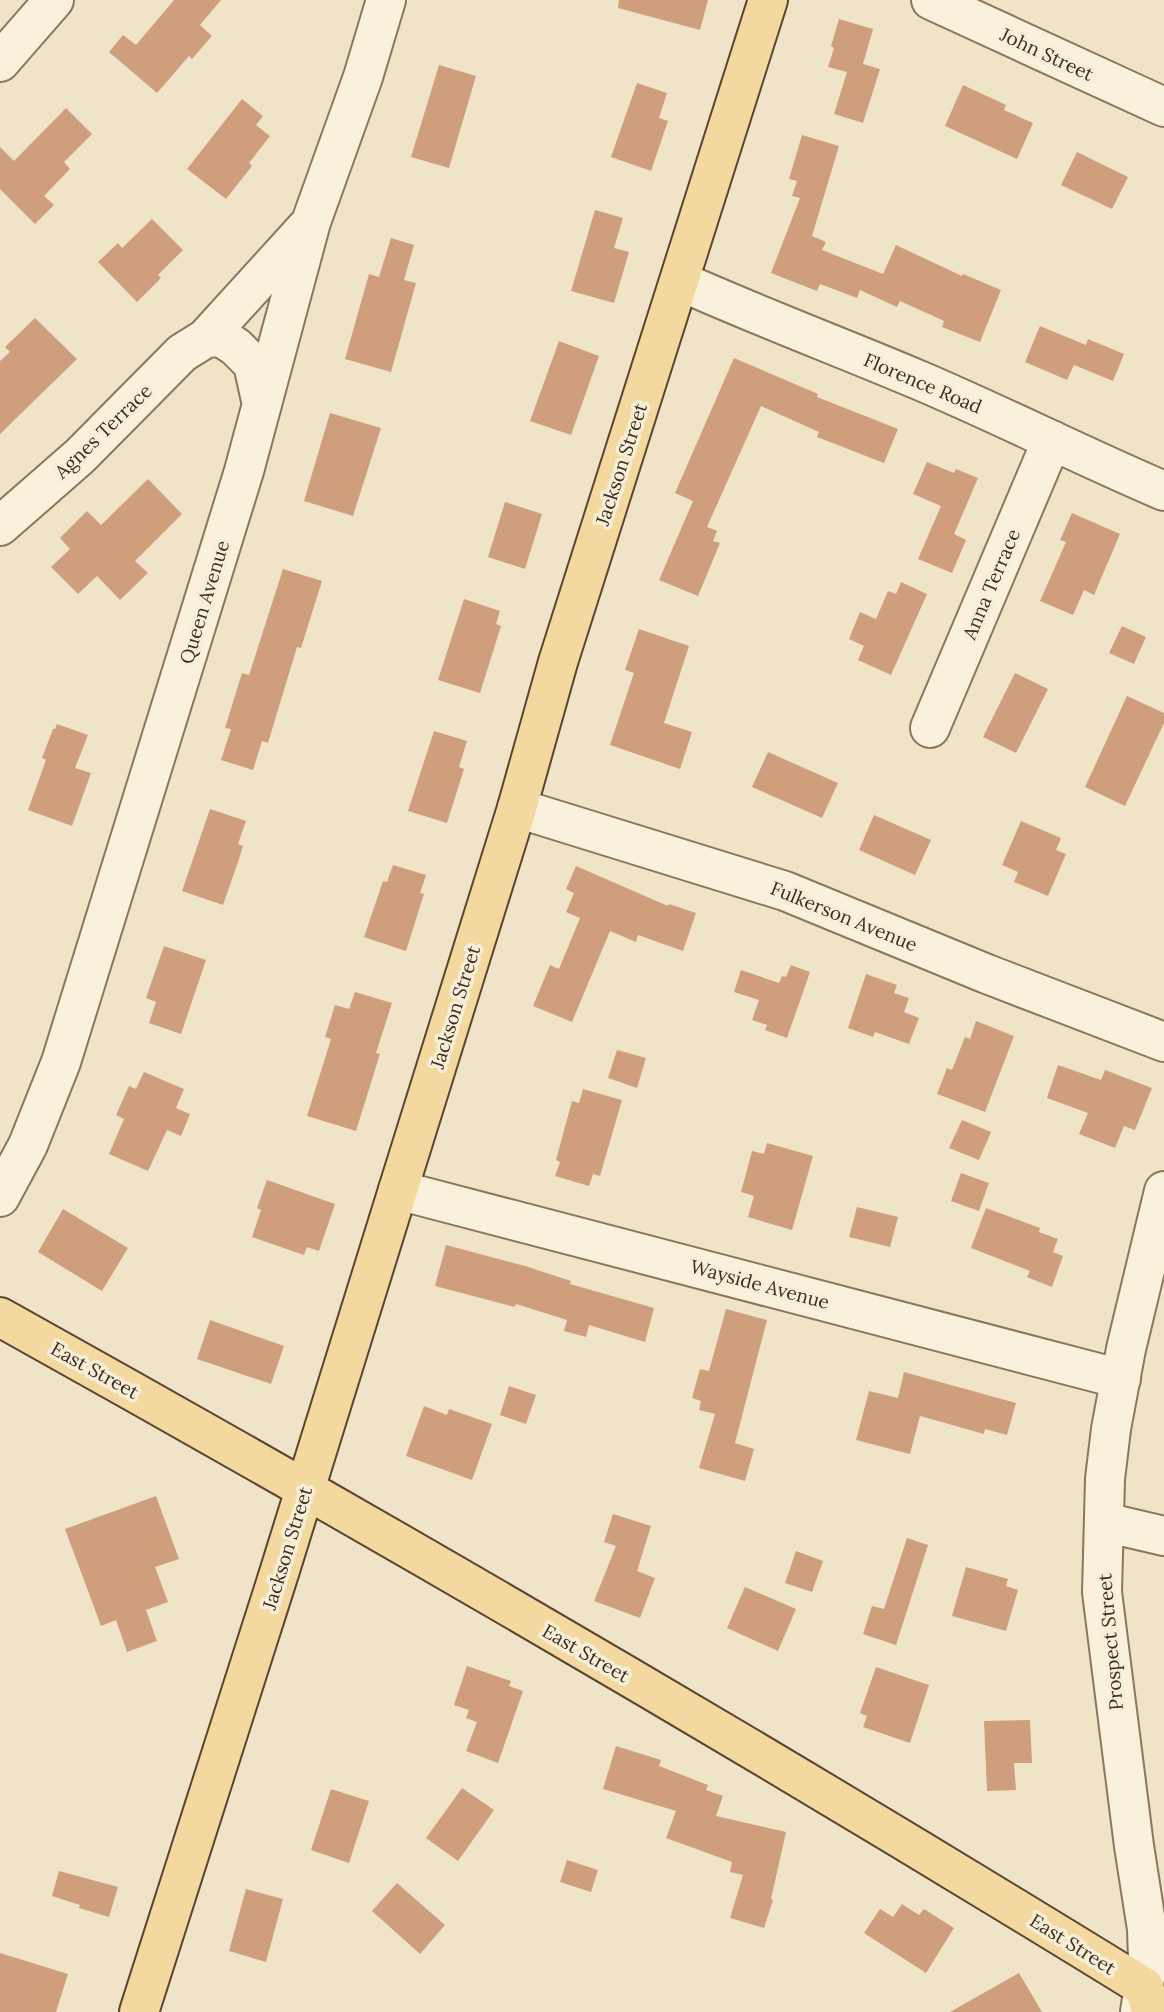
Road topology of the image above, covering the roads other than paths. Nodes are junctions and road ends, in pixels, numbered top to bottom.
1 (54, 0) edge
2 (386, 0) edge
3 (768, 0) edge
4 (931, 0) edge
5 (0, 62) edge
6 (1164, 107) edge
7 (311, 222) junction
8 (680, 281) junction
9 (206, 338) junction
10 (262, 408) junction
11 (1052, 440) junction
12 (1164, 491) edge
13 (0, 526) edge
14 (930, 729) dead end
15 (517, 808) junction
16 (1164, 1042) edge
17 (398, 1190) junction
18 (0, 1197) edge
19 (1162, 1205) edge
20 (0, 1317) edge
21 (1121, 1379) junction
22 (306, 1489) junction
23 (1104, 1522) junction
24 (1164, 1536) edge
25 (1145, 2004) edge
26 (139, 2012) edge

1 - 5 street
2 - 7 street, Queen Avenue
3 - 8 main road, Jackson Street
4 - 6 street, John Street
7 - 9 street, Agnes Terrace
7 - 10 street, Queen Avenue
8 - 11 street, Florence Road
8 - 15 main road, Jackson Street
9 - 10 street
9 - 13 street, Agnes Terrace
10 - 18 street, Queen Avenue
11 - 12 street, Florence Road
11 - 14 street, Anna Terrace
15 - 16 street, Fulkerson Avenue
15 - 17 main road, Jackson Street
17 - 21 street, Wayside Avenue
17 - 22 main road, Jackson Street
19 - 21 street, Prospect Street
20 - 22 main road, East Street
21 - 23 street, Prospect Street
22 - 25 main road, East Street
22 - 26 main road, Jackson Street
23 - 24 street
23 - 25 street, Prospect Street

